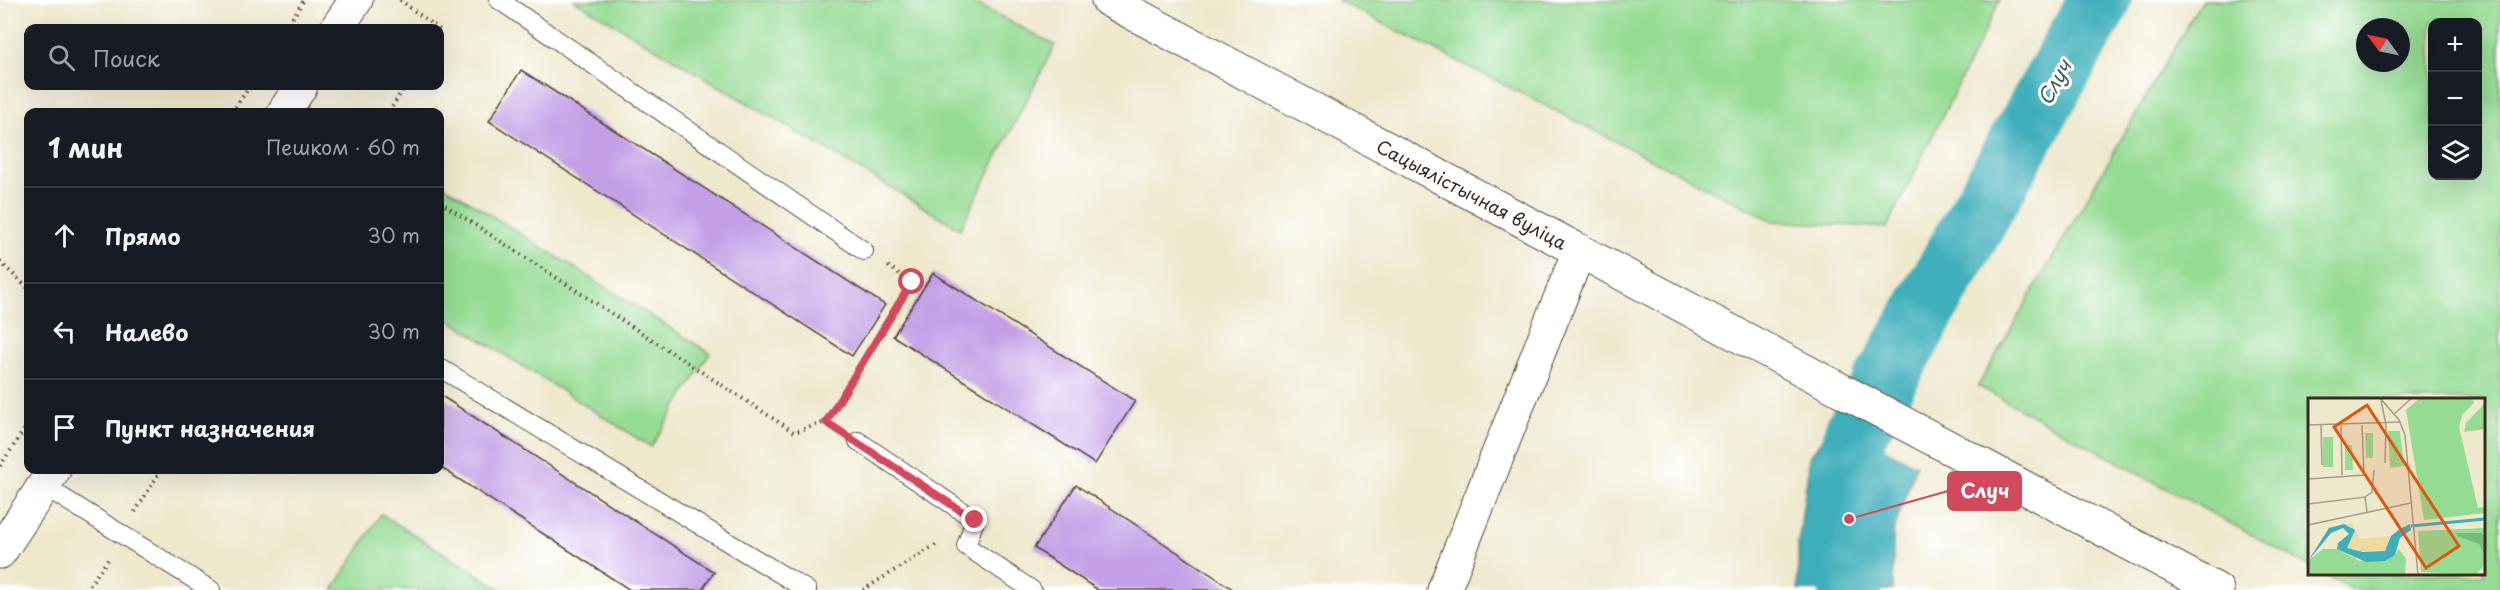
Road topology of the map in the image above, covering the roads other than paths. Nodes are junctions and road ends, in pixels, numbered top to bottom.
1 (356, 0) edge
2 (499, 0) edge
3 (1108, 0) edge
4 (340, 24) edge
5 (298, 90) edge
6 (287, 108) edge
7 (864, 251) road end
8 (1579, 251) junction
9 (444, 370) edge
10 (858, 441) road end
11 (49, 478) edge
12 (0, 552) edge
13 (211, 590) edge
14 (807, 590) edge
15 (1032, 590) edge
16 (1444, 590) edge
17 (2217, 590) edge

1 - 4 main road
2 - 7 lane
3 - 8 main road, Сацыялістычная вуліца
5 - 6 main road
8 - 16 main road, Сацыялістычная вуліца
8 - 17 main road
9 - 14 lane
10 - 15 lane
11 - 12 main road
11 - 13 lane

